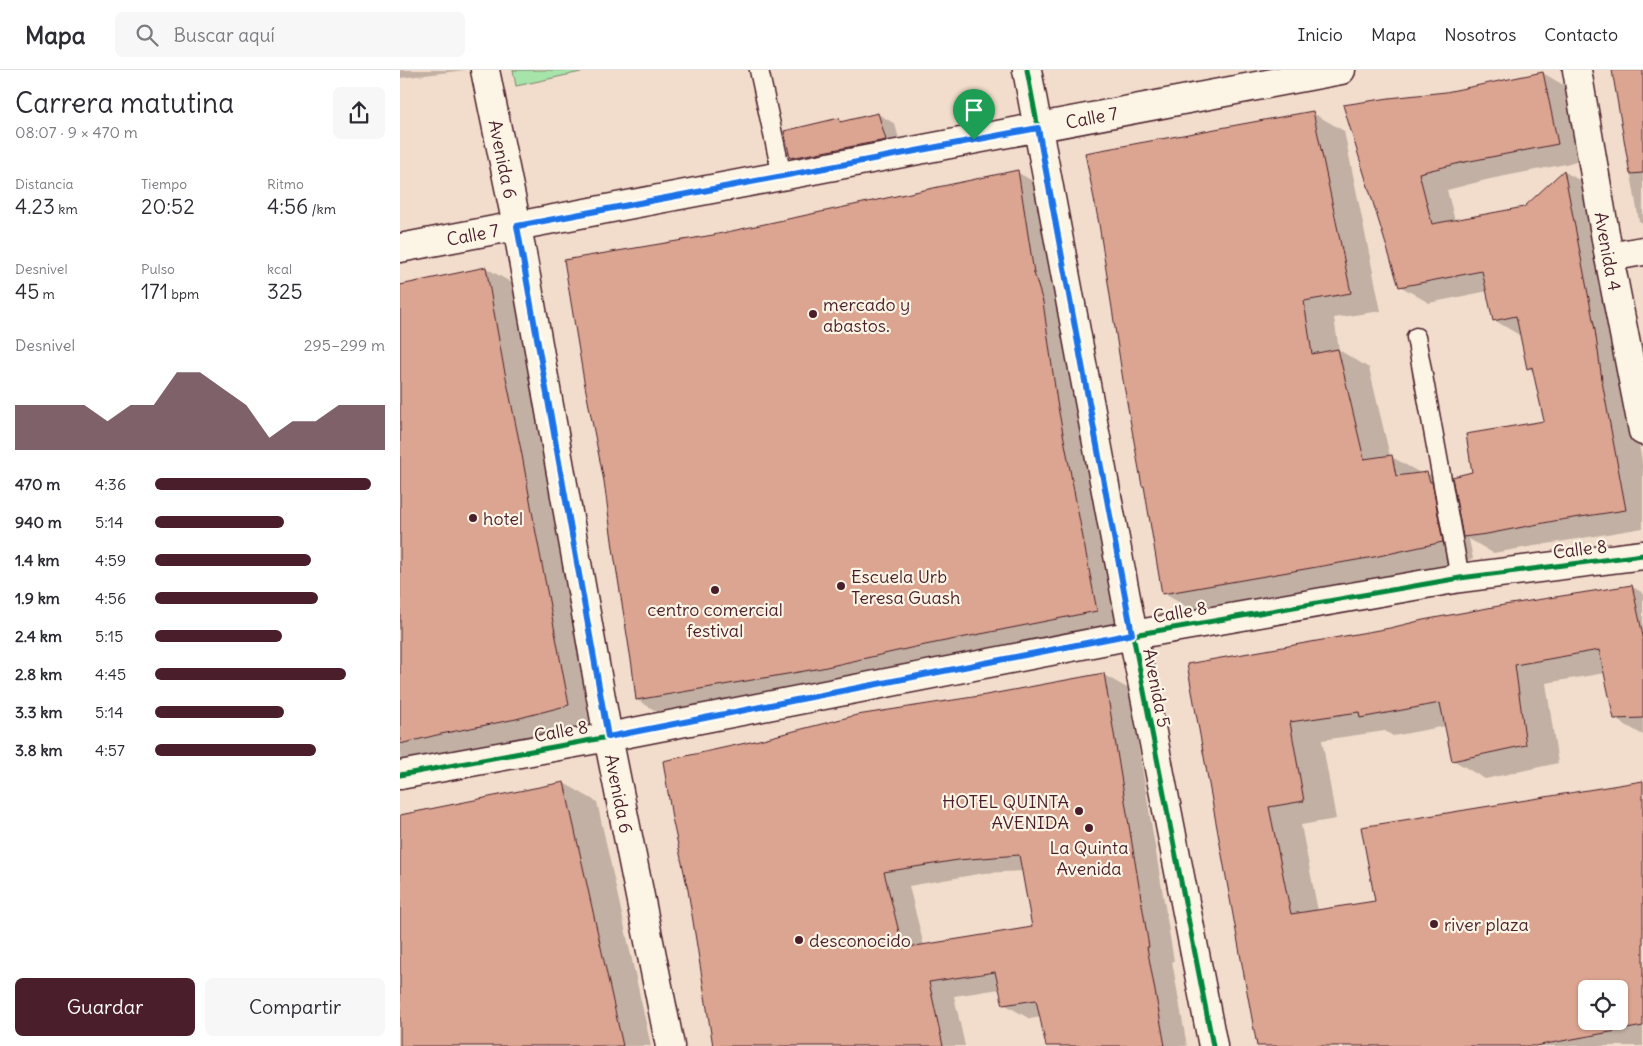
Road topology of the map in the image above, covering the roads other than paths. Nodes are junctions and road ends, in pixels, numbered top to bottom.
1 (485, 70) edge
2 (759, 70) edge
3 (1027, 70) edge
4 (1341, 70) edge
5 (1577, 70) edge
6 (1038, 128) junction
7 (782, 176) junction
8 (517, 226) junction
9 (400, 248) edge
10 (1643, 251) edge
11 (1609, 257) junction
12 (1416, 337) dead end
13 (1643, 431) edge
14 (1643, 555) edge
15 (1460, 578) junction
16 (1132, 634) junction
17 (608, 737) junction
18 (400, 775) edge
19 (670, 1046) edge
20 (1213, 1046) edge

1 - 8 street, Avenida 6
2 - 7 lane
3 - 6 street, Avenida 5
4 - 6 street, Calle 7
5 - 11 street, Avenida 4
6 - 7 street, Calle 7
6 - 16 street, Avenida 5
7 - 8 street, Calle 7
8 - 9 street, Calle 7
8 - 17 street, Avenida 6
10 - 11 street
11 - 13 street, Avenida 4
12 - 15 lane
14 - 15 street, Calle 8
15 - 16 street, Calle 8
16 - 17 street, Calle 8
16 - 20 street, Avenida 5
17 - 18 street, Calle 8
17 - 19 street, Avenida 6

